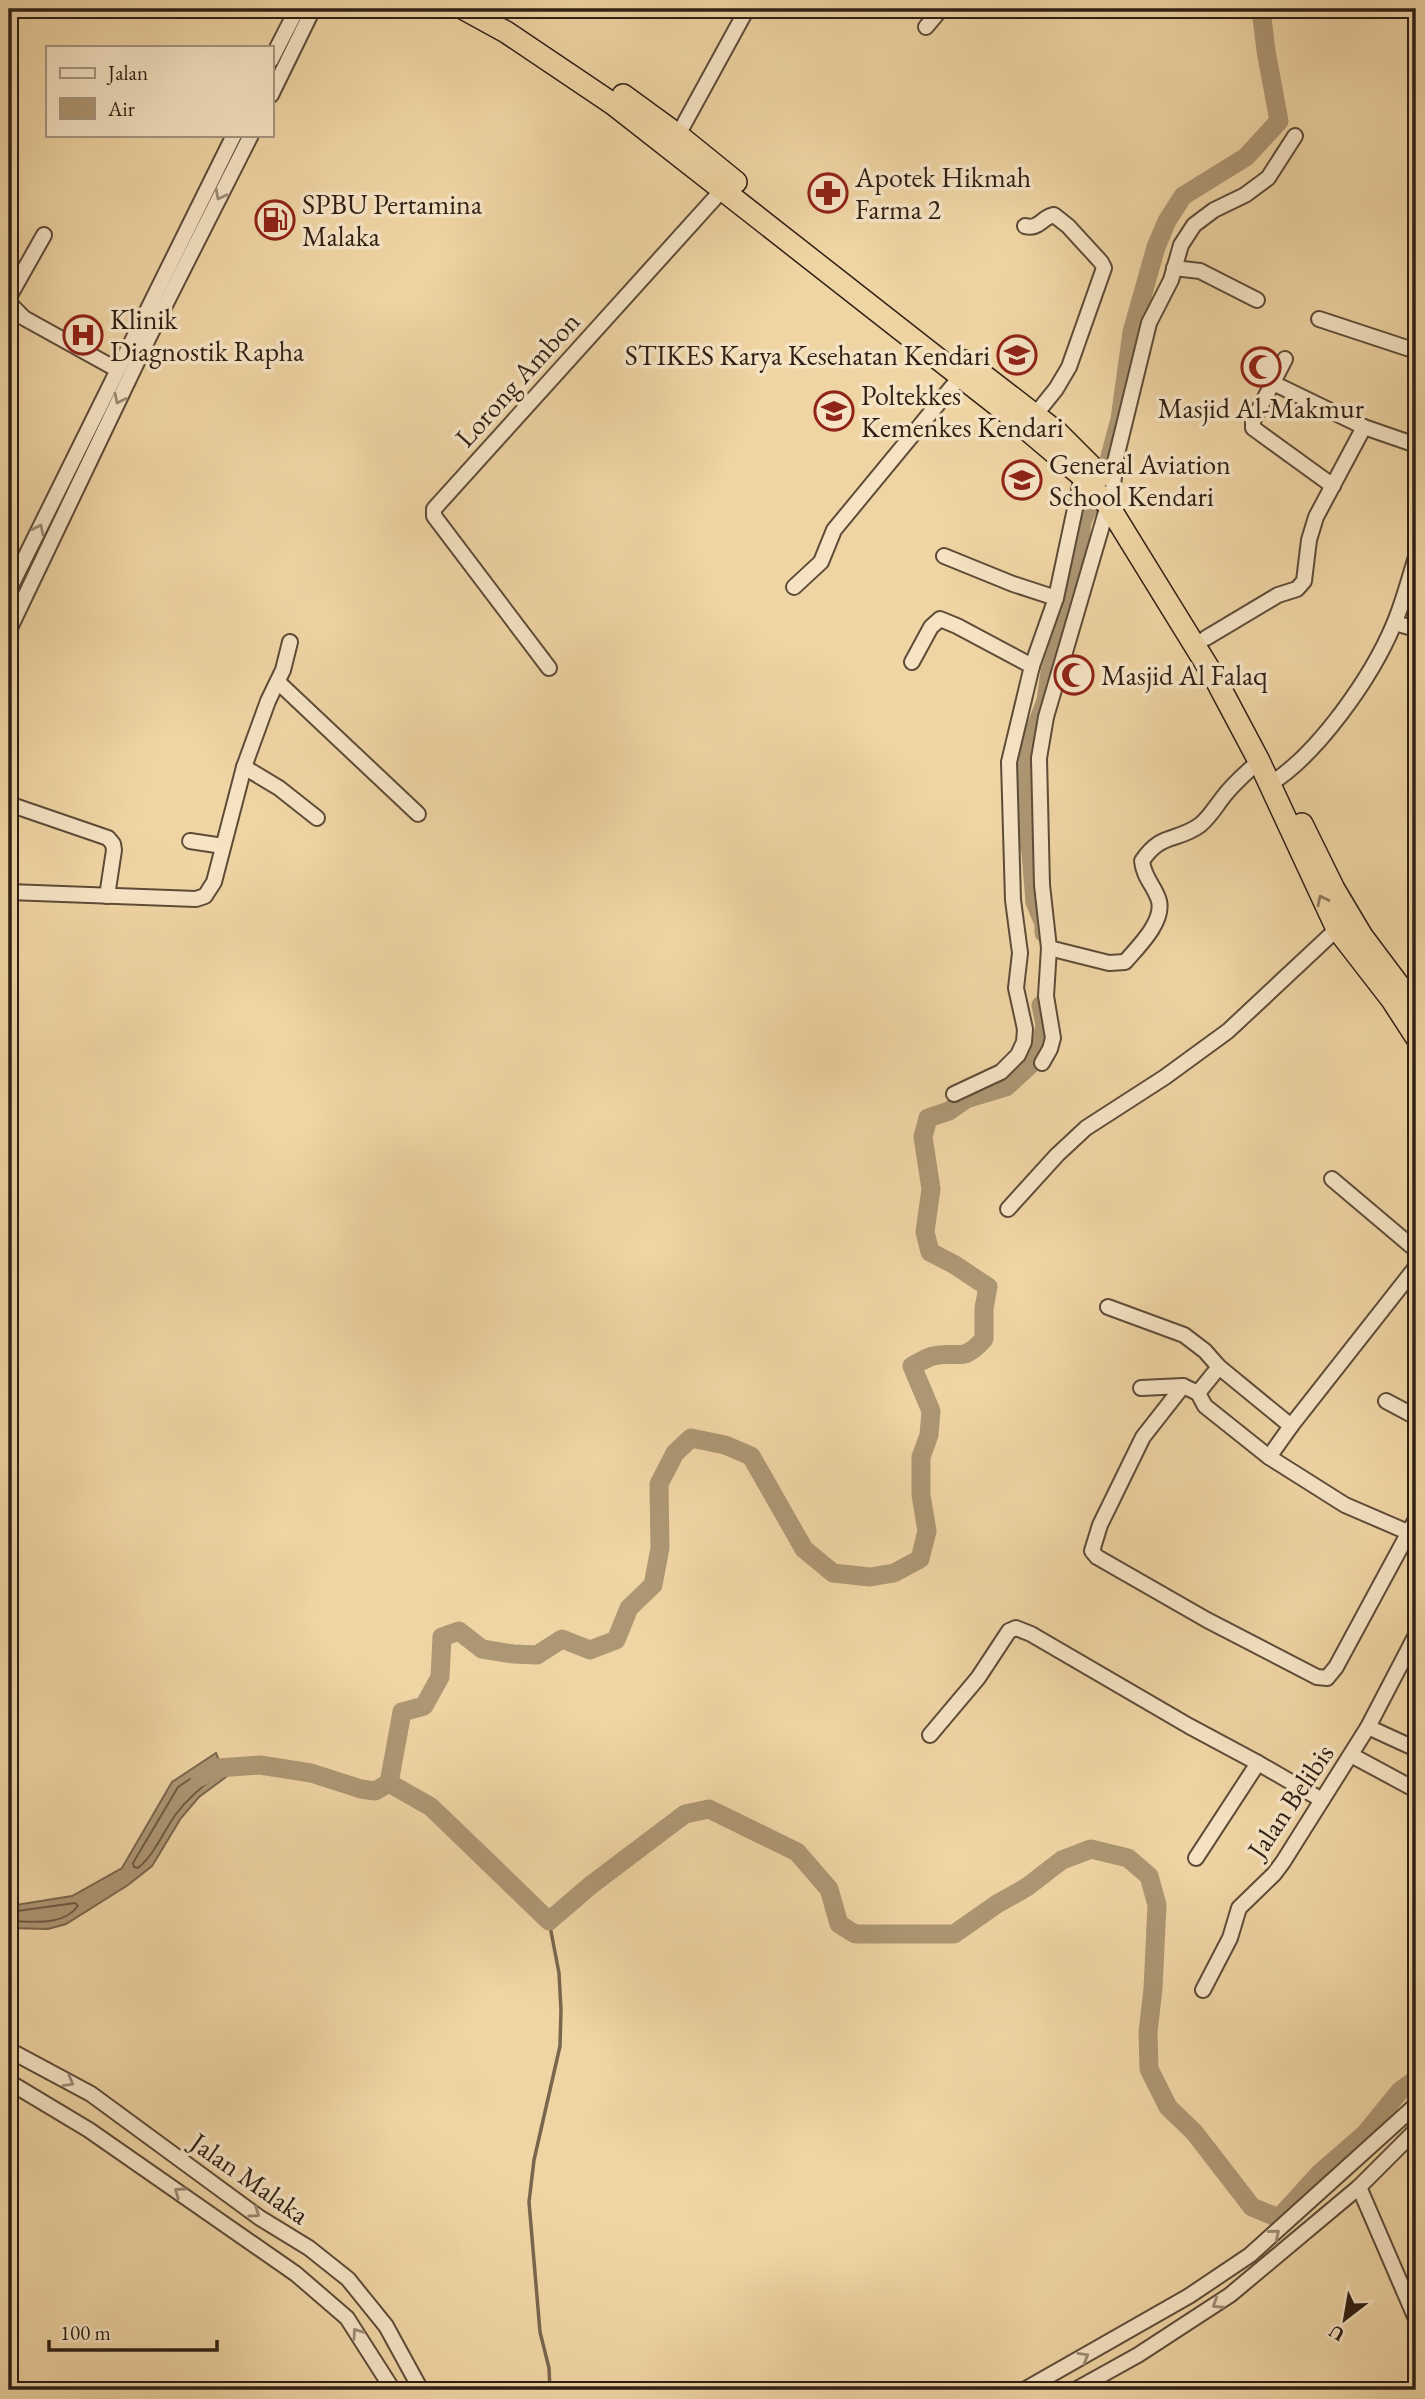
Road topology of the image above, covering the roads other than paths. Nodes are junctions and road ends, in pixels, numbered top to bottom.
1 (296, 9) edge
2 (313, 9) edge
3 (464, 9) edge
4 (747, 9) edge
5 (941, 9) edge
6 (496, 10) edge
7 (926, 27) dead end
8 (273, 56) edge
9 (586, 77) junction
10 (273, 91) edge
11 (678, 135) junction
12 (233, 136) edge
13 (250, 136) edge
14 (1294, 136) dead end
15 (723, 190) junction
16 (1025, 226) dead end
17 (44, 235) dead end
18 (1174, 268) junction
19 (9, 297) edge
20 (1257, 300) dead end
21 (9, 303) edge
22 (896, 316) junction
23 (1319, 319) dead end
24 (1416, 351) edge
25 (1285, 359) dead end
26 (116, 369) junction
27 (961, 376) junction
28 (1273, 383) junction
29 (1035, 415) junction
30 (1364, 427) junction
31 (1416, 445) edge
32 (1086, 471) junction
33 (1333, 486) junction
34 (1108, 495) junction
35 (1133, 531) junction
36 (944, 556) dead end
37 (1416, 557) edge
38 (794, 587) dead end
39 (9, 590) edge
40 (1056, 598) junction
41 (1395, 623) junction
42 (1416, 629) edge
43 (9, 631) edge
44 (1206, 638) junction
45 (290, 642) dead end
46 (912, 662) dead end
47 (1031, 666) junction
48 (549, 668) dead end
49 (278, 682) junction
50 (1259, 761) junction
51 (244, 767) junction
52 (1276, 781) junction
53 (9, 804) edge
54 (418, 814) dead end
55 (317, 818) dead end
56 (190, 841) dead end
57 (223, 846) junction
58 (9, 892) edge
59 (107, 896) junction
60 (1336, 929) junction
61 (1049, 948) junction
62 (1416, 1008) edge
63 (1416, 1037) edge
64 (1042, 1063) dead end
65 (954, 1094) dead end
66 (1332, 1179) dead end
67 (1008, 1209) dead end
68 (1416, 1250) edge
69 (1416, 1267) edge
70 (1108, 1307) dead end
71 (1219, 1367) junction
72 (1183, 1386) junction
73 (1141, 1388) dead end
74 (1198, 1393) junction
75 (1386, 1401) dead end
76 (1416, 1417) edge
77 (1290, 1426) junction
78 (1269, 1457) junction
79 (1416, 1520) edge
80 (1410, 1533) junction
81 (1416, 1635) edge
82 (1368, 1727) junction
83 (930, 1735) dead end
84 (1416, 1749) edge
85 (1351, 1755) junction
86 (1258, 1763) junction
87 (1416, 1790) edge
88 (1322, 1800) junction
89 (1196, 1858) dead end
90 (1203, 1990) dead end
91 (9, 2050) edge
92 (9, 2082) edge
93 (1416, 2105) edge
94 (1416, 2130) edge
95 (1360, 2186) junction
96 (1416, 2319) edge
97 (393, 2390) edge
98 (421, 2390) edge
99 (1024, 2390) edge
100 (1075, 2390) edge

1 - 8 street
2 - 10 street
3 - 9 highway
4 - 11 street
5 - 7 street
6 - 9 highway
9 - 11 highway
9 - 15 highway
11 - 22 highway
12 - 26 street
13 -> 43 street
14 - 18 street
15 - 22 highway
15 - 48 street, Lorong Ambon
16 - 29 street
17 - 19 street
18 - 20 street
18 - 34 street
21 - 26 street
22 - 27 highway
22 - 29 highway
23 - 24 street
25 - 28 street
39 -> 26 street
27 - 32 highway
27 - 38 street
28 - 30 street
28 - 33 street
29 - 32 highway
30 - 31 street
30 - 33 street
32 - 34 highway
32 - 40 street
33 - 44 street
34 - 35 highway
34 - 61 street
35 - 44 highway
35 - 50 highway
36 - 40 street
37 - 41 street
40 - 47 street
41 - 42 street
41 - 52 street
44 - 52 highway
45 - 49 street
46 - 47 street
47 - 65 street
49 - 51 street
49 - 54 street
50 - 52 highway
50 - 61 street
51 - 55 street
51 - 57 street
60 -> 52 highway
52 - 62 highway
53 - 59 street
56 - 57 street
57 - 59 street
58 - 59 street
60 - 63 highway
60 - 67 street
61 - 64 street
66 - 68 street
69 - 77 street
70 - 71 street
71 - 74 street
71 - 77 street
72 - 73 street
72 - 74 street
72 - 80 street
74 - 78 street
75 - 76 street
77 - 78 street
78 - 80 street
79 - 80 street
81 - 82 street, Jalan Belibis
82 - 84 street
82 - 85 street, Jalan Belibis
83 - 86 street
85 - 87 street
85 - 88 street, Jalan Belibis
86 - 88 street
86 - 89 street
88 - 90 street, Jalan Belibis
91 -> 98 street, Jalan Malaka
97 -> 92 street, Jalan Malaka
99 -> 93 street
94 - 95 street
95 - 96 street
95 -> 100 street

